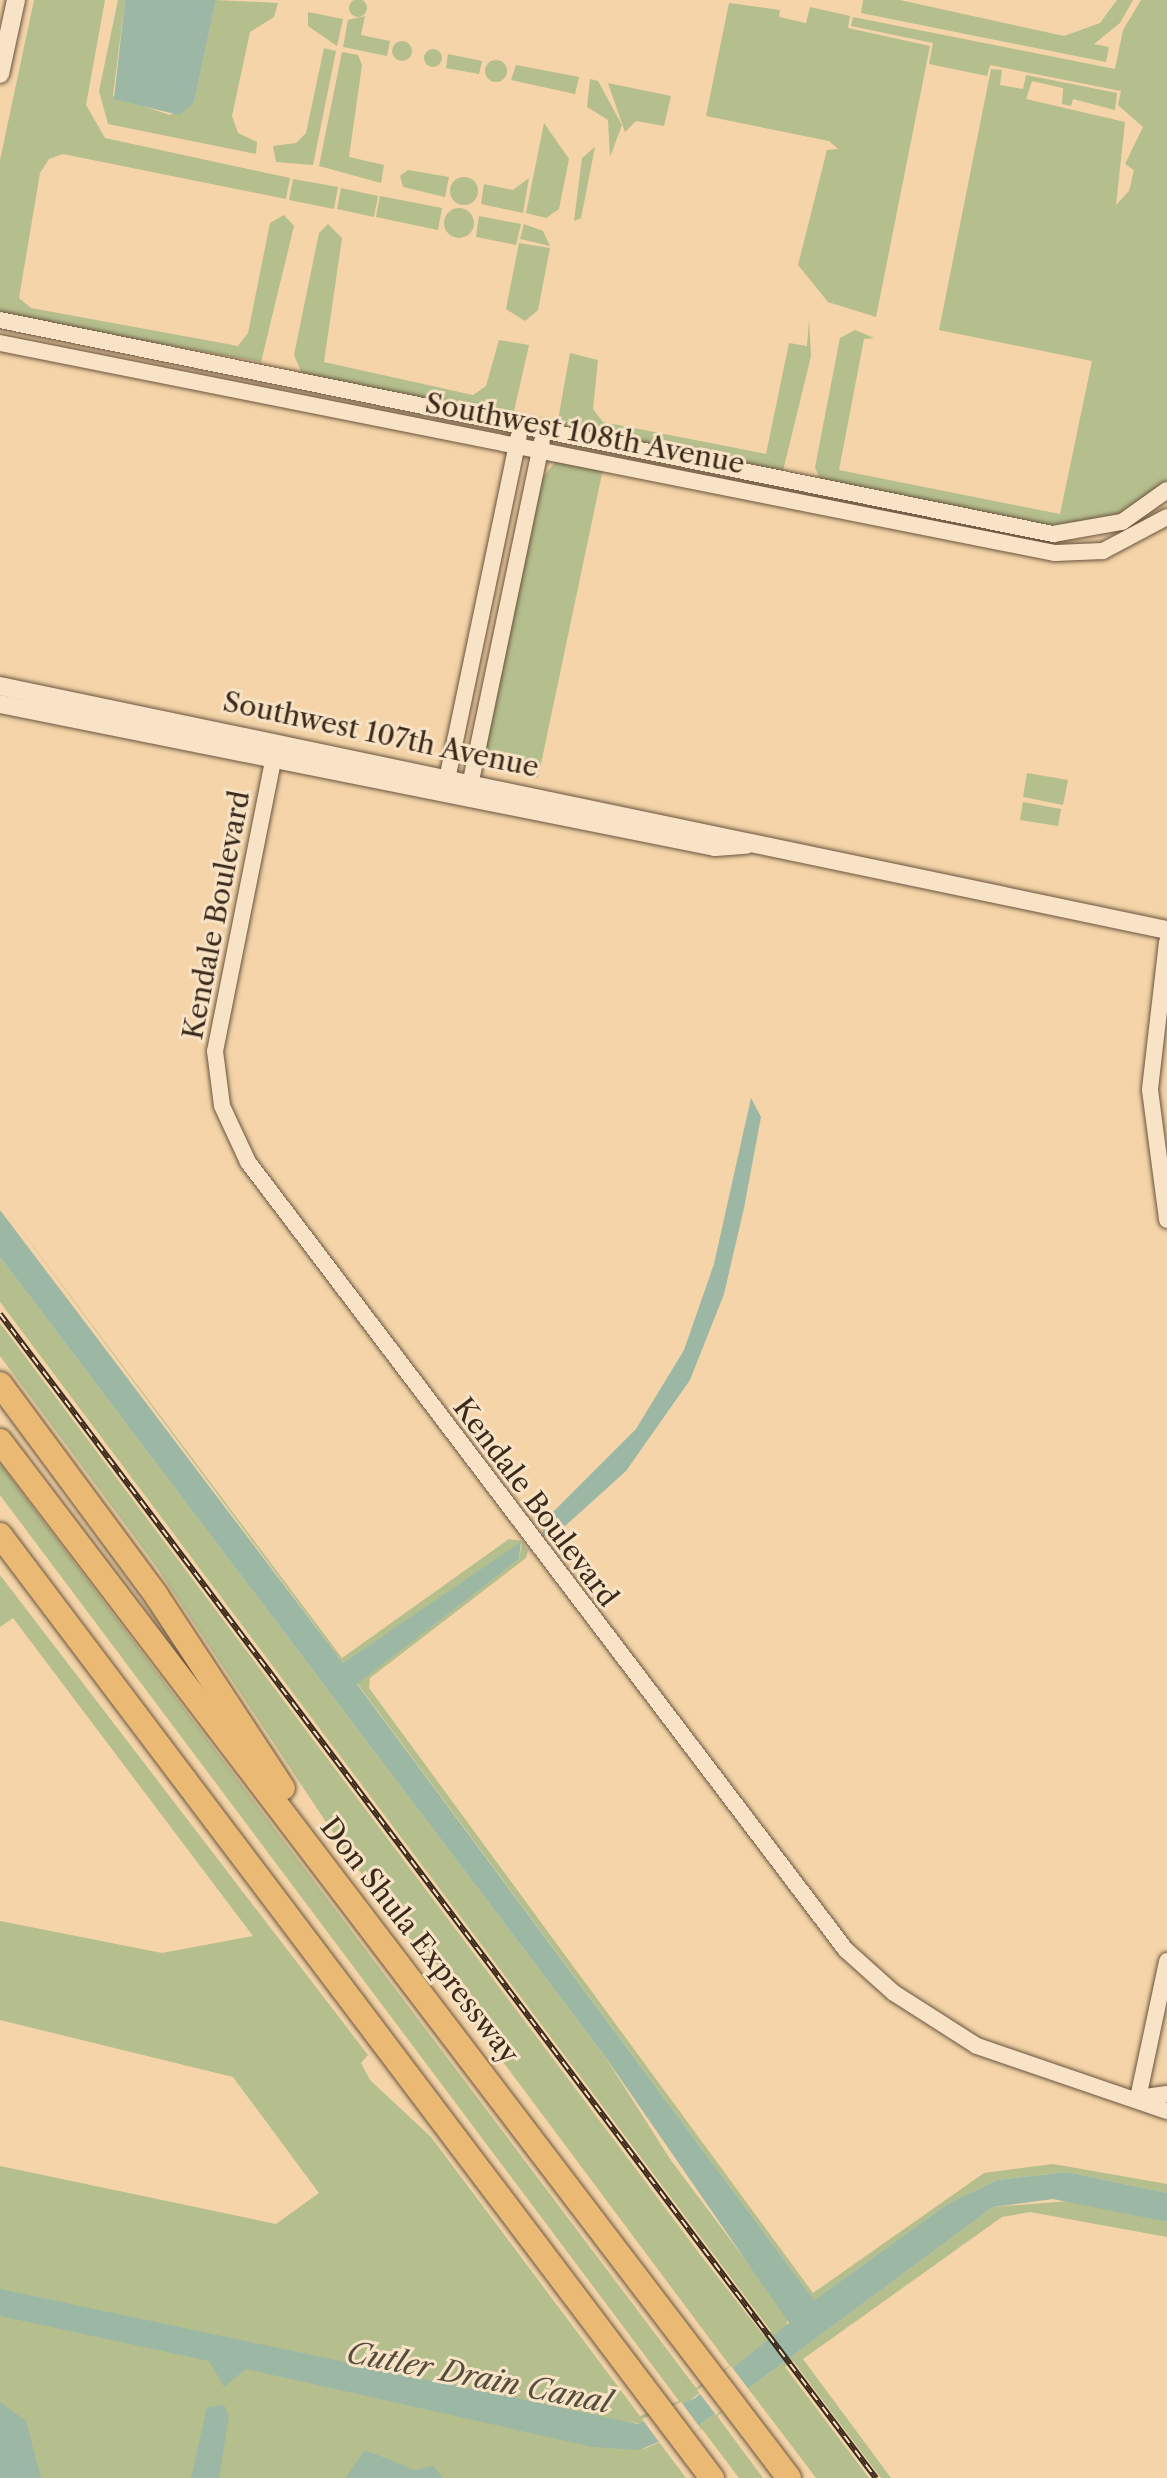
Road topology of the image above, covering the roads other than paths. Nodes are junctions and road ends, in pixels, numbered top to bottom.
1 (16, 0) edge
2 (0, 74) edge
3 (0, 320) edge
4 (0, 343) edge
5 (521, 426) junction
6 (544, 431) junction
7 (517, 446) junction
8 (540, 451) junction
9 (1167, 490) edge
10 (1162, 522) edge
11 (0, 686) edge
12 (0, 704) edge
13 (275, 750) junction
14 (446, 784) junction
15 (469, 789) junction
16 (1167, 930) edge
17 (1167, 942) edge
18 (1167, 1220) edge
19 (0, 1384) edge
20 (0, 1441) edge
21 (0, 1535) edge
22 (323, 1864) junction
23 (1167, 1961) edge
24 (1167, 2094) edge
25 (1138, 2098) junction
26 (1167, 2111) edge
27 (712, 2478) edge
28 (789, 2478) edge

1 - 2 main road
3 - 5 street, Southwest 108th Avenue
4 - 7 street, Southwest 108th Avenue
5 - 6 street, Southwest 108th Avenue
5 - 7 street
6 - 8 street
6 - 9 street, Southwest 108th Avenue
7 - 8 street, Southwest 108th Avenue
7 - 14 street
8 - 10 street, Southwest 108th Avenue
8 - 15 street
11 - 13 main road, Southwest 107th Avenue
12 - 13 main road, Southwest 107th Avenue
13 - 14 main road, Southwest 107th Avenue
13 - 25 street, Kendale Boulevard
14 - 15 main road, Southwest 107th Avenue
15 - 16 main road, Southwest 107th Avenue
17 - 18 street
19 - 22 highway
20 - 22 highway, Don Shula Expressway
21 - 27 highway
22 - 28 highway, Don Shula Expressway
23 - 25 street
24 - 25 street, Kendale Boulevard
25 - 26 street, Kendale Boulevard

